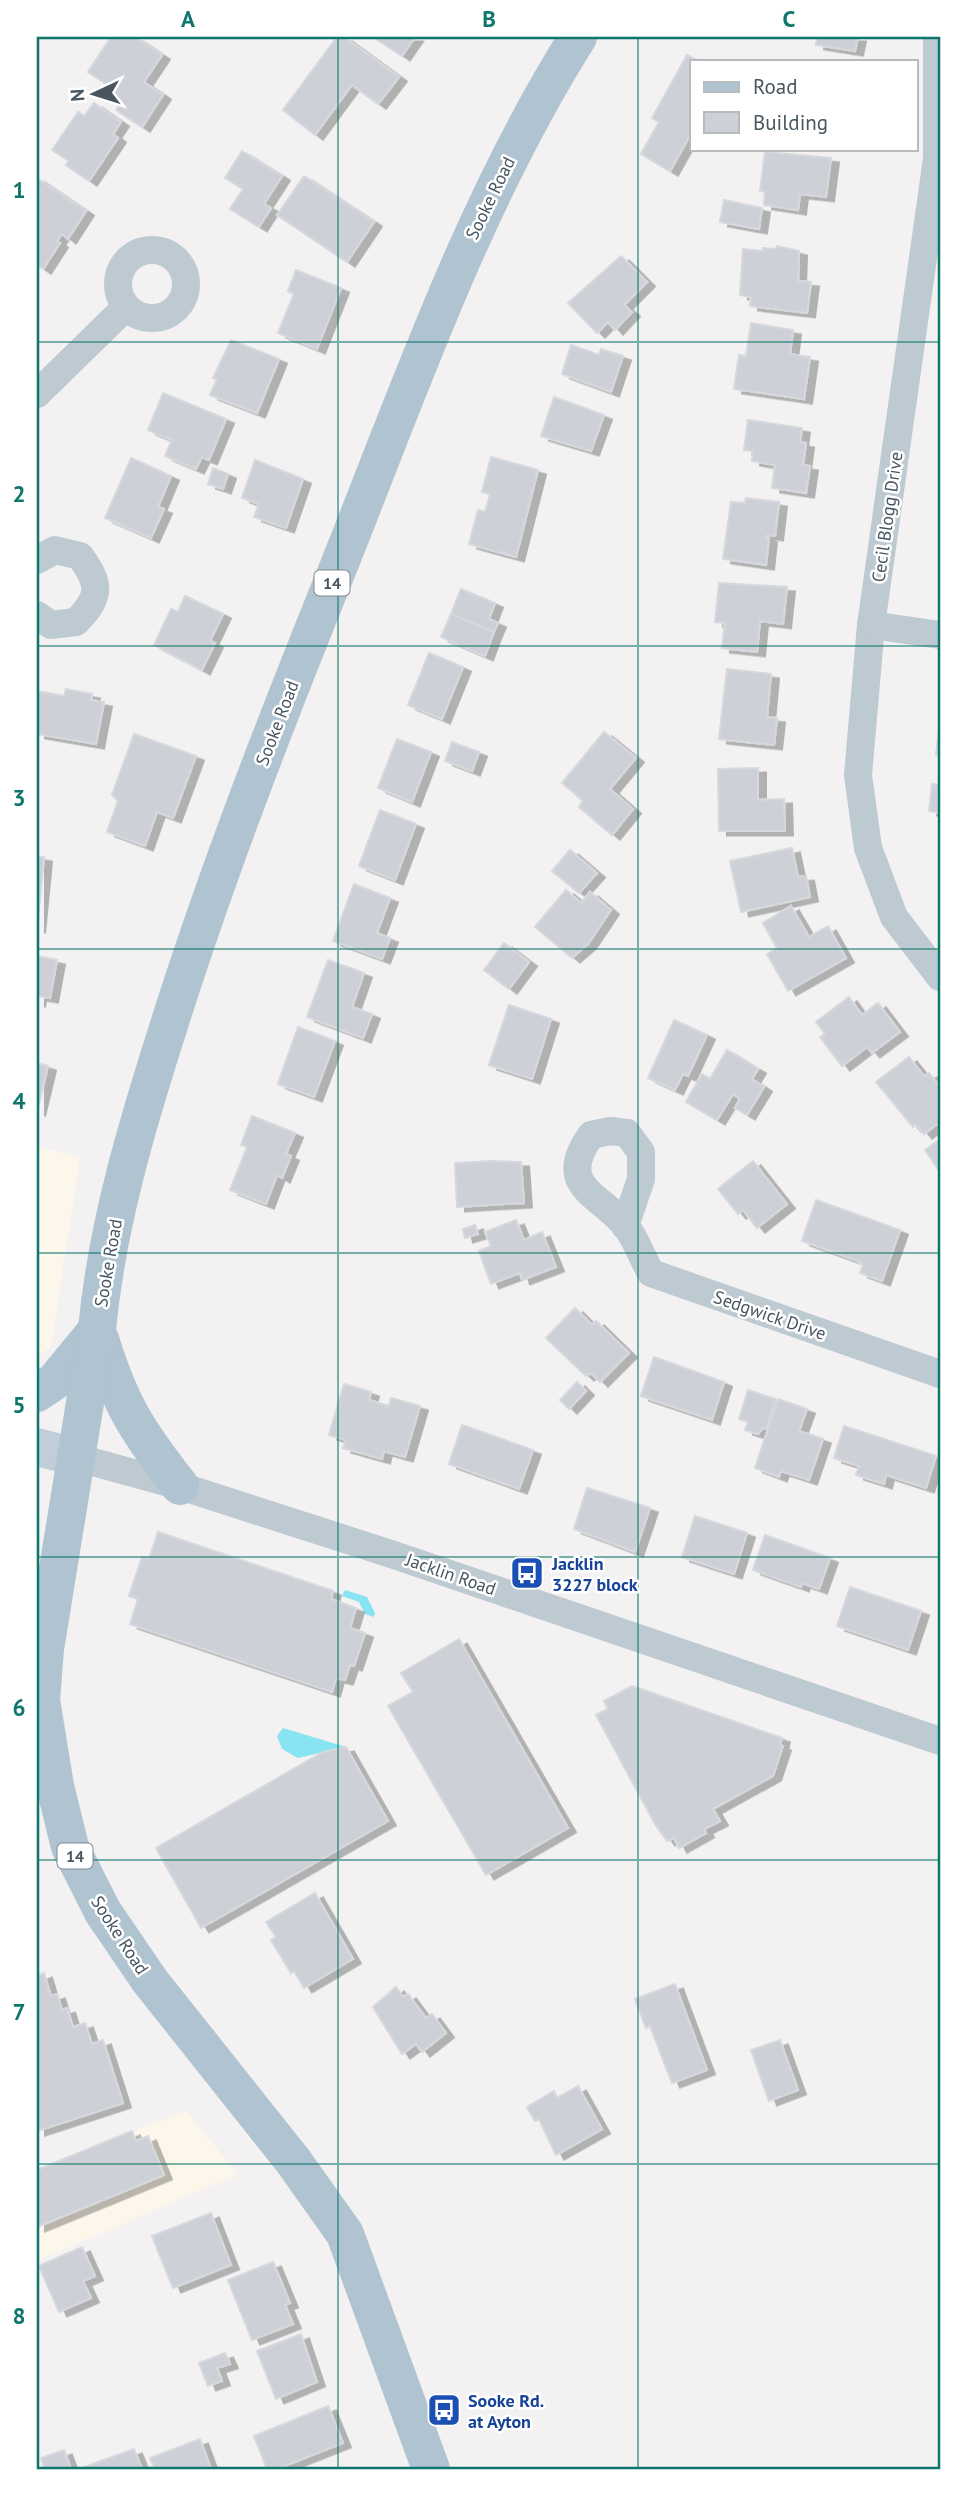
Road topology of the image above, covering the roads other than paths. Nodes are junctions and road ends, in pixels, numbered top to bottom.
1 (578, 37) edge
2 (937, 37) edge
3 (126, 307) dead end
4 (37, 394) edge
5 (37, 559) edge
6 (37, 615) edge
7 (871, 625) junction
8 (940, 635) edge
9 (940, 977) edge
10 (625, 1226) dead end
11 (97, 1329) junction
12 (940, 1374) edge
13 (37, 1393) edge
14 (37, 1447) edge
15 (75, 1457) junction
16 (180, 1486) junction
17 (940, 1741) edge
18 (431, 2469) edge

1 - 11 main road, Sooke Road / 14
2 - 7 street, Cecil Blogg Drive
3 - 4 street
5 - 6 street
7 - 8 street
7 - 9 street, Cecil Blogg Drive
10 - 12 street, Sedgwick Drive
11 - 13 main road
11 - 15 main road, Sooke Road / 14
11 - 16 main road
14 - 15 main road, Jacklin Road
15 - 16 street, Jacklin Road
15 - 18 main road, Sooke Road / 14
16 - 17 street, Jacklin Road

